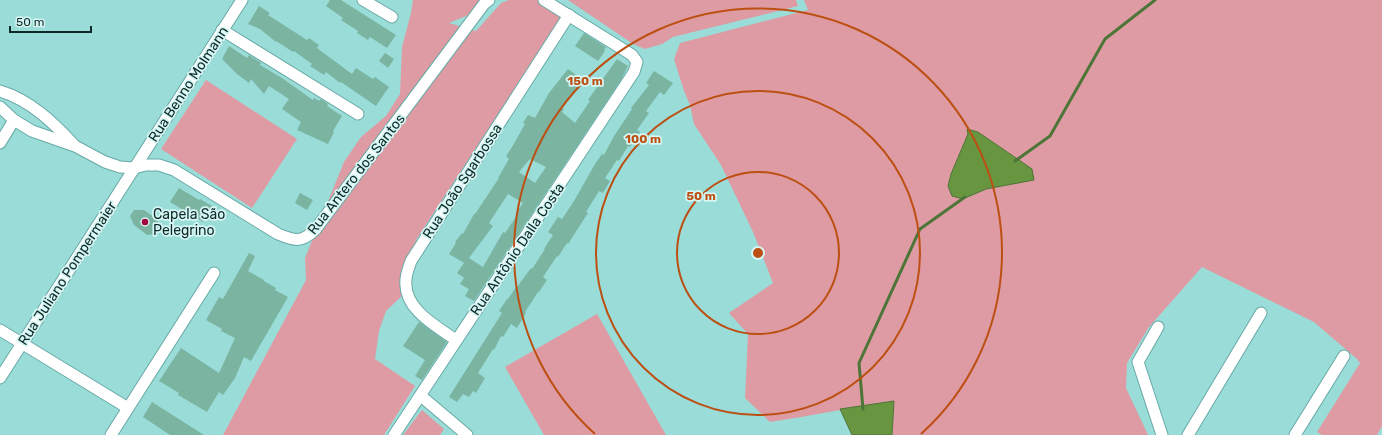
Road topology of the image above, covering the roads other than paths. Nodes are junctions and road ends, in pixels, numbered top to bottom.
1 (242, 0) edge
2 (363, 0) edge
3 (489, 0) edge
4 (544, 0) edge
5 (569, 15) junction
6 (392, 17) dead end
7 (222, 30) junction
8 (0, 91) edge
9 (0, 107) edge
10 (358, 114) dead end
11 (14, 120) junction
12 (0, 143) edge
13 (75, 146) junction
14 (134, 168) junction
15 (214, 273) dead end
16 (1261, 313) dead end
17 (1158, 328) dead end
18 (0, 330) edge
19 (456, 340) junction
20 (22, 343) junction
21 (1344, 356) dead end
22 (0, 378) edge
23 (421, 396) junction
24 (128, 408) junction
25 (111, 435) edge
26 (394, 435) edge
27 (467, 435) edge
28 (1162, 435) edge
29 (1188, 435) edge
30 (1295, 435) edge

1 - 7 street, Rua Benno Molmann
2 - 6 street
3 - 14 street, Rua Antero dos Santos
4 - 5 street
5 - 19 street, Rua João Sgarbossa
5 - 19 street, Rua Antônio Dalla Costa
7 - 10 street
7 - 14 street, Rua Benno Molmann
8 - 13 street, Rua Antero dos Santos
9 - 11 street, Rua Antero dos Santos
11 - 12 street
11 - 13 street, Rua Antero dos Santos
13 - 14 street, Rua Antero dos Santos
14 - 20 street, Rua Juliano Pompermaier
15 - 24 street
16 - 29 street
17 - 28 street
18 - 20 street
19 - 23 street, Rua Antônio Dalla Costa
20 - 22 street, Rua Juliano Pompermaier
20 - 24 street
21 - 30 street
23 - 26 street, Rua Antônio Dalla Costa
23 - 27 street
24 - 25 street

